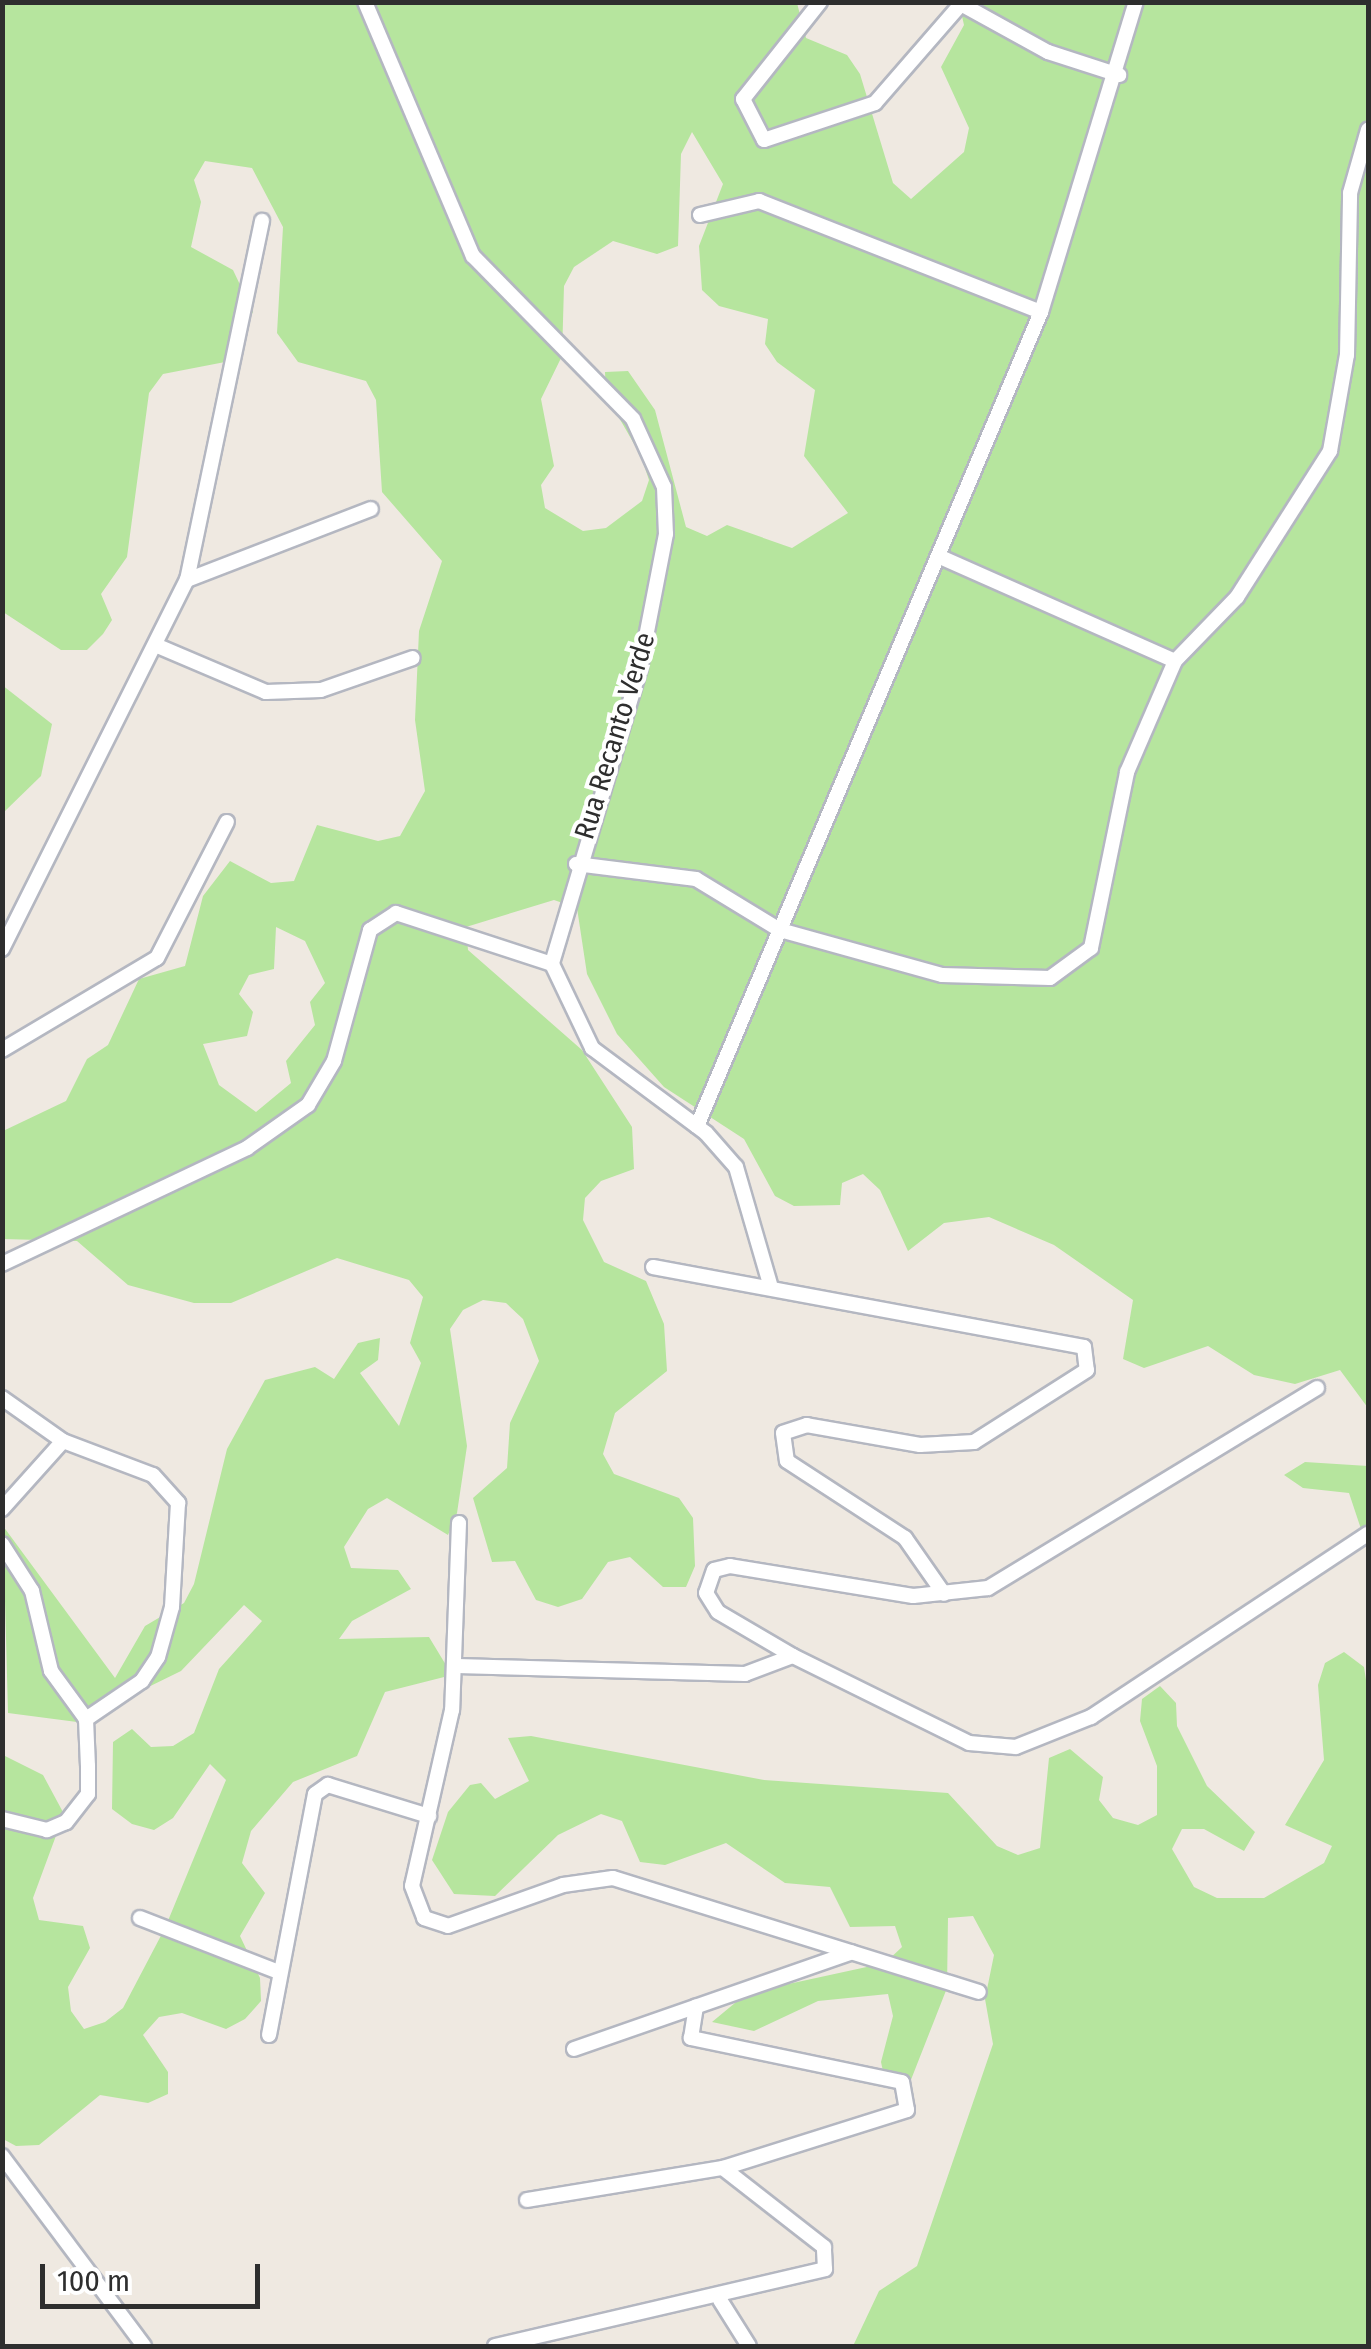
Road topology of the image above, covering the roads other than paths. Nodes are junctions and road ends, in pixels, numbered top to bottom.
1 (365, 2) edge
2 (820, 2) edge
3 (1136, 2) edge
4 (1120, 75) junction
5 (1368, 130) edge
6 (700, 215) dead end
7 (262, 222) dead end
8 (1041, 312) junction
9 (371, 509) dead end
10 (938, 556) junction
11 (187, 580) junction
12 (160, 647) junction
13 (413, 658) dead end
14 (1174, 661) junction
15 (227, 822) dead end
16 (576, 864) junction
17 (780, 930) junction
18 (2, 949) edge
19 (552, 964) junction
20 (2, 1050) edge
21 (697, 1126) junction
22 (2, 1264) edge
23 (652, 1267) dead end
24 (770, 1284) junction
25 (1317, 1388) dead end
26 (2, 1398) edge
27 (63, 1441) junction
28 (2, 1510) edge
29 (459, 1523) dead end
30 (1368, 1534) edge
31 (2, 1544) edge
32 (944, 1594) junction
33 (793, 1656) junction
34 (457, 1666) junction
35 (86, 1719) junction
36 (429, 1816) junction
37 (2, 1820) edge
38 (140, 1918) dead end
39 (852, 1952) junction
40 (276, 1971) junction
41 (979, 1992) dead end
42 (696, 2006) junction
43 (268, 2035) dead end
44 (574, 2049) dead end
45 (2, 2156) edge
46 (724, 2168) junction
47 (527, 2200) dead end
48 (720, 2300) junction
49 (144, 2346) edge
50 (495, 2346) edge
51 (749, 2346) edge

1 - 16 street, Rua Recanto Verde
2 - 4 street
3 - 4 street
4 - 8 street
5 - 14 street
6 - 8 street
7 - 11 street
8 - 10 street
9 - 11 street
10 - 14 street
10 - 17 street
11 - 12 street
12 - 13 street
12 - 18 street
14 - 17 street
15 - 20 street
16 - 17 street
16 - 19 street, Rua Recanto Verde
17 - 21 street
19 - 21 street
19 - 22 street
21 - 24 street
23 - 24 street
24 - 32 street
25 - 32 street
26 - 27 street
27 - 28 street
27 - 35 street
29 - 34 street
30 - 33 street
31 - 35 street
32 - 33 street
33 - 34 street
34 - 36 street
35 - 37 street
36 - 39 street
36 - 40 street
38 - 40 street
39 - 41 street
39 - 42 street
40 - 43 street
42 - 44 street
42 - 46 street
45 - 49 street
46 - 47 street
46 - 48 street
48 - 50 street
48 - 51 street

